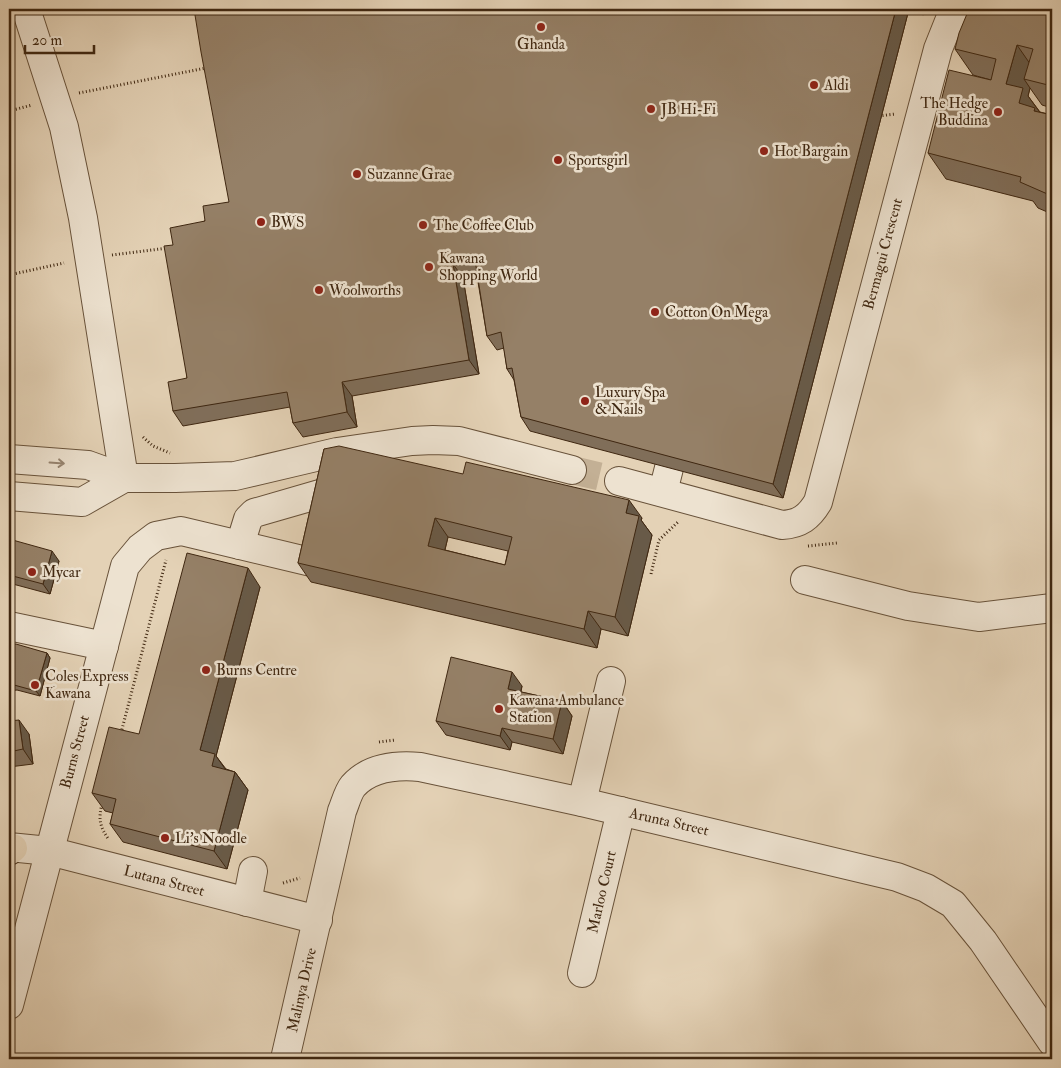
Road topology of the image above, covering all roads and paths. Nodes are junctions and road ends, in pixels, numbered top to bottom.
1 (26, 9) edge
2 (923, 9) edge
3 (954, 9) edge
4 (922, 15) dead end
5 (211, 66) edge
6 (56, 99) junction
7 (9, 111) edge
8 (894, 114) dead end
9 (875, 117) dead end
10 (172, 248) edge
11 (88, 258) junction
12 (9, 275) edge
13 (142, 429) dead end
14 (9, 459) edge
15 (572, 470) tunnel mouth
16 (124, 478) junction
17 (175, 478) junction
18 (618, 481) tunnel mouth
19 (331, 493) edge
20 (9, 496) edge
21 (174, 532) junction
22 (242, 538) junction
23 (315, 563) edge
24 (805, 580) dead end
25 (1052, 608) edge
26 (9, 626) edge
27 (104, 646) junction
28 (612, 681) dead end
29 (120, 736) edge
30 (397, 740) dead end
31 (369, 744) dead end
32 (582, 802) junction
33 (102, 803) edge
34 (621, 811) junction
35 (112, 845) edge
36 (10, 849) edge
37 (49, 851) junction
38 (304, 874) dead end
39 (251, 883) junction
40 (318, 920) junction
41 (582, 973) dead end
42 (9, 1005) edge
43 (1052, 1042) edge
44 (285, 1059) edge

1 - 6 street
2 - 4 path
3 - 18 street, Bermagui Crescent
5 - 6 path
6 - 7 path
6 - 11 street
8 - 9 path
10 - 11 path
11 - 12 path
11 - 16 street
13 - 17 path
14 -> 16 street
15 - 17 street
16 - 17 street
16 - 20 street
19 - 22 street
21 - 22 street
21 - 27 street, Burns Street
21 - 29 path
22 - 23 street
24 - 25 street
26 - 27 street
27 - 37 street, Burns Street
28 - 32 street
30 - 31 path
32 - 34 street, Arunta Street
32 - 40 street, Arunta Street
33 - 35 path
34 - 41 street, Marloo Court
34 - 43 street, Arunta Street
36 - 37 street, Lutana Street
37 - 39 street, Lutana Street
37 - 42 street, Burns Street
38 - 39 path
39 - 40 street, Lutana Street
40 - 44 street, Malinya Drive

